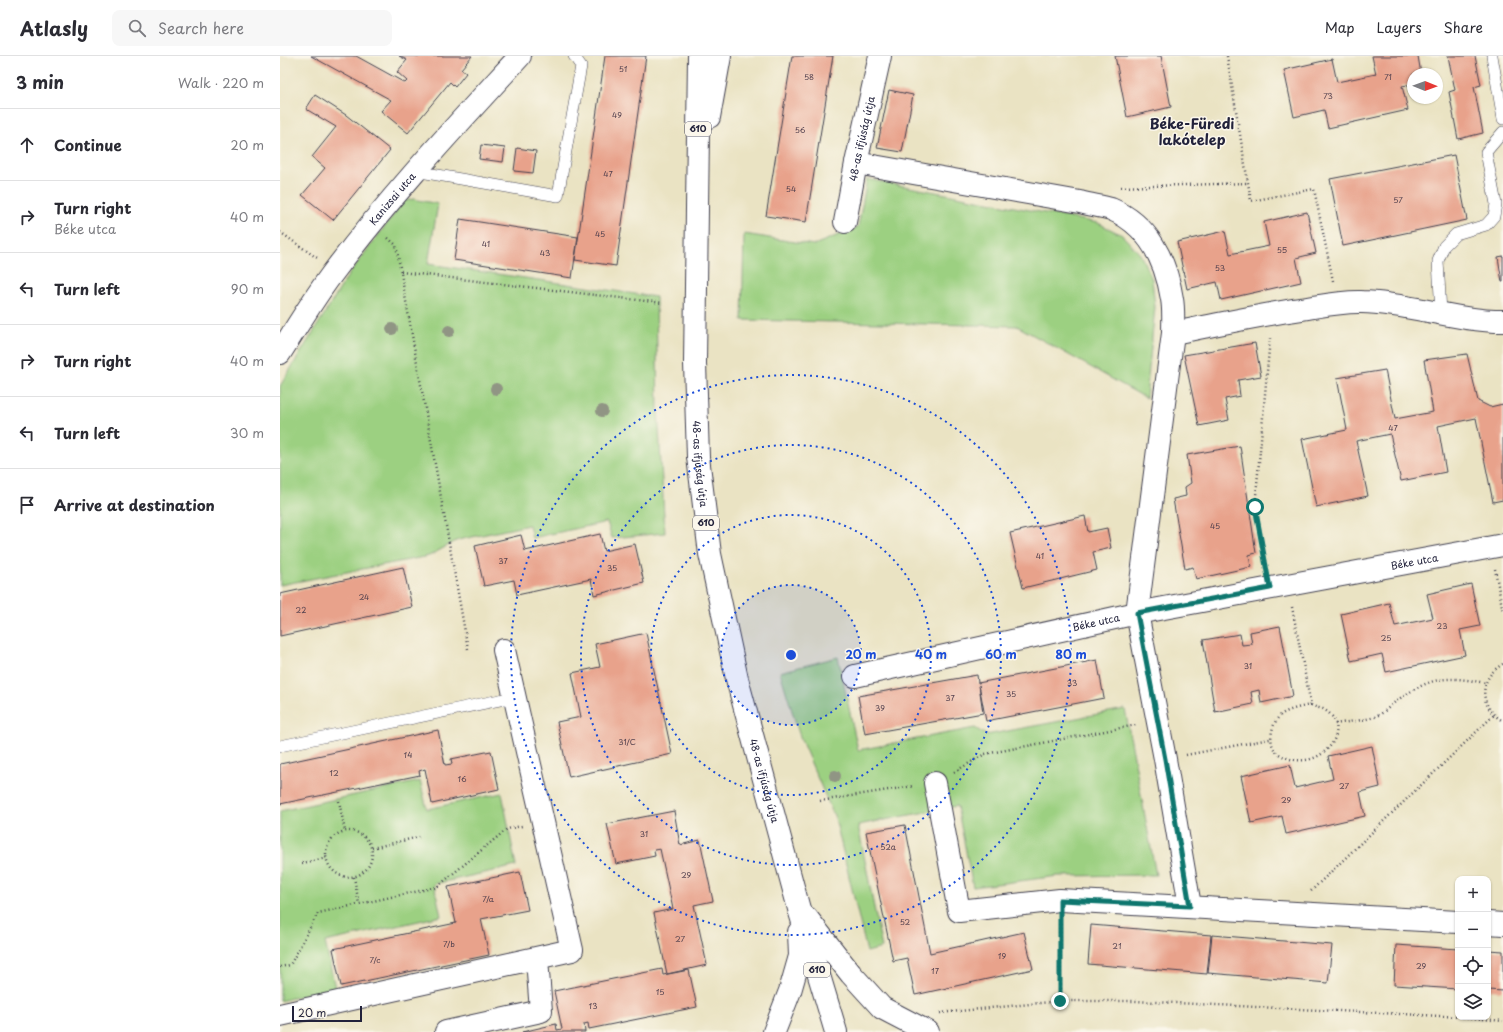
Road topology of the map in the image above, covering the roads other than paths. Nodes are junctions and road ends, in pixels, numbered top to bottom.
1 (520, 56) edge
2 (574, 56) edge
3 (699, 56) edge
4 (720, 56) edge
5 (880, 56) edge
6 (1492, 56) edge
7 (1503, 119) edge
8 (1503, 132) edge
9 (856, 163) junction
10 (414, 171) junction
11 (697, 203) junction
12 (845, 222) dead end
13 (1441, 312) junction
14 (1503, 321) edge
15 (1173, 334) junction
16 (280, 353) edge
17 (1497, 546) edge
18 (1137, 613) junction
19 (504, 650) dead end
20 (855, 676) dead end
21 (514, 698) junction
22 (280, 746) edge
23 (935, 783) road end
24 (1190, 906) junction
25 (799, 909) junction
26 (1455, 922) edge
27 (1491, 923) edge
28 (1503, 924) edge
29 (537, 959) junction
30 (280, 1015) edge
31 (932, 1022) edge
32 (446, 1032) edge
33 (774, 1032) edge
34 (836, 1032) edge

1 - 10 street, Kanizsai utca
2 - 10 lane
3 - 11 street, 48-as ifjúság útja / 610
4 - 11 street
5 - 9 street, 48-as ifjúság útja
6 - 7 lane
8 - 13 lane
9 - 12 street, 48-as ifjúság útja
9 - 15 street
10 - 16 street, Kanizsai utca
11 - 25 street, 48-as ifjúság útja / 610
13 - 14 street
13 - 15 street
15 - 18 street
17 - 18 street, Béke utca
18 - 20 street, Béke utca
18 - 24 street
19 - 21 street
21 - 22 lane
21 - 29 street
23 - 24 street
24 - 26 street
25 - 31 street
25 - 33 street
25 - 34 street, 610
27 - 28 street
29 - 30 street
29 - 32 street

